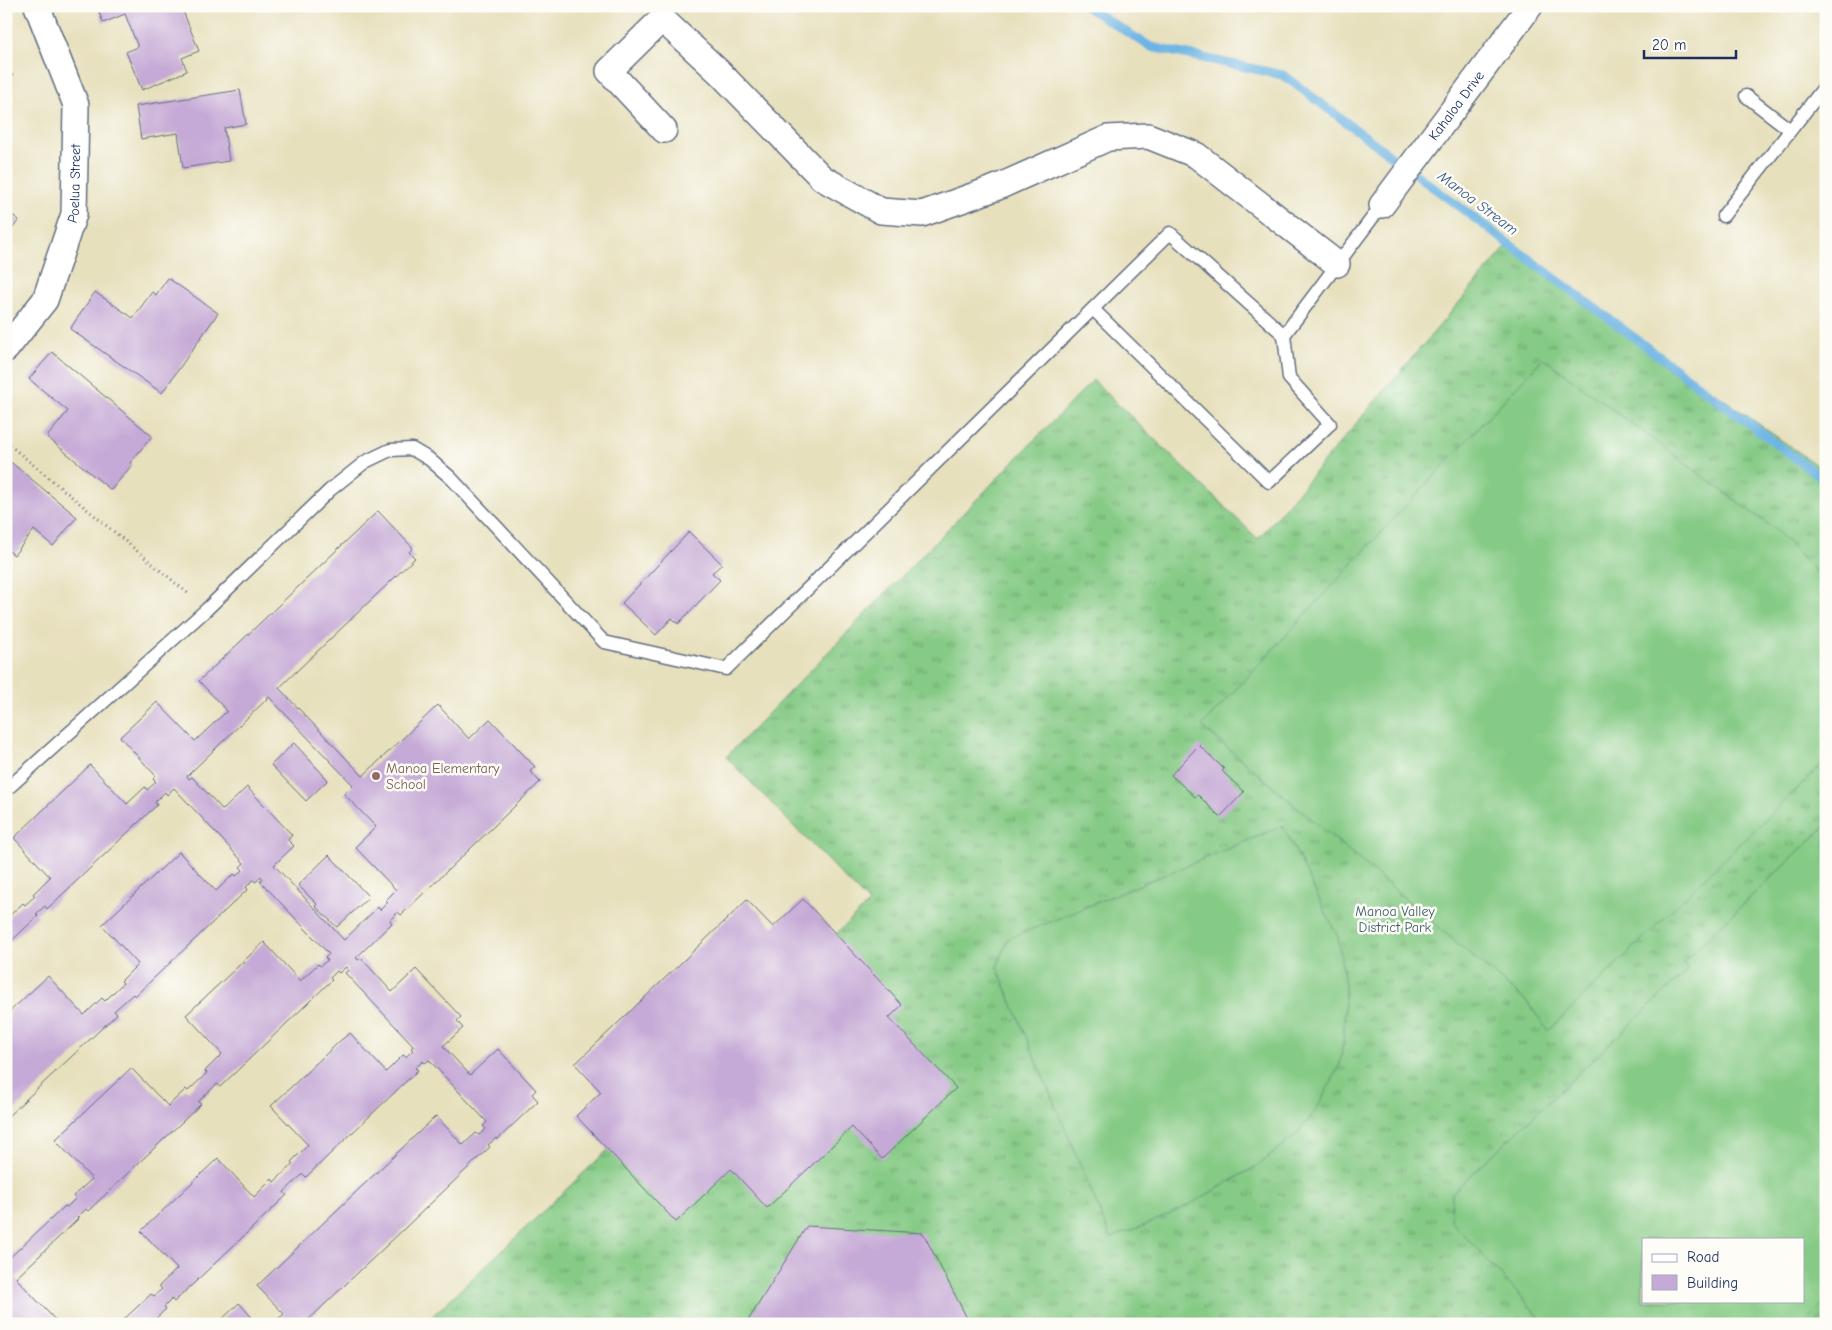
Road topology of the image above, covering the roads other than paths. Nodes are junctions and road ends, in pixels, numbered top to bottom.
1 (38, 6) edge
2 (1530, 6) edge
3 (1826, 84) edge
4 (1746, 96) dead end
5 (664, 130) dead end
6 (1789, 130) junction
7 (1382, 205) joint
8 (1723, 216) dead end
9 (1337, 264) junction
10 (1093, 309) junction
11 (1284, 335) junction
12 (6, 349) edge
13 (6, 790) edge

1 - 12 street, Poelua Street
2 - 7 street, Kahaloa Drive
3 - 6 lane
4 - 6 lane
5 - 9 street
6 - 8 lane
7 - 9 lane
9 - 11 lane
10 - 11 lane
10 - 11 lane
10 - 13 lane

